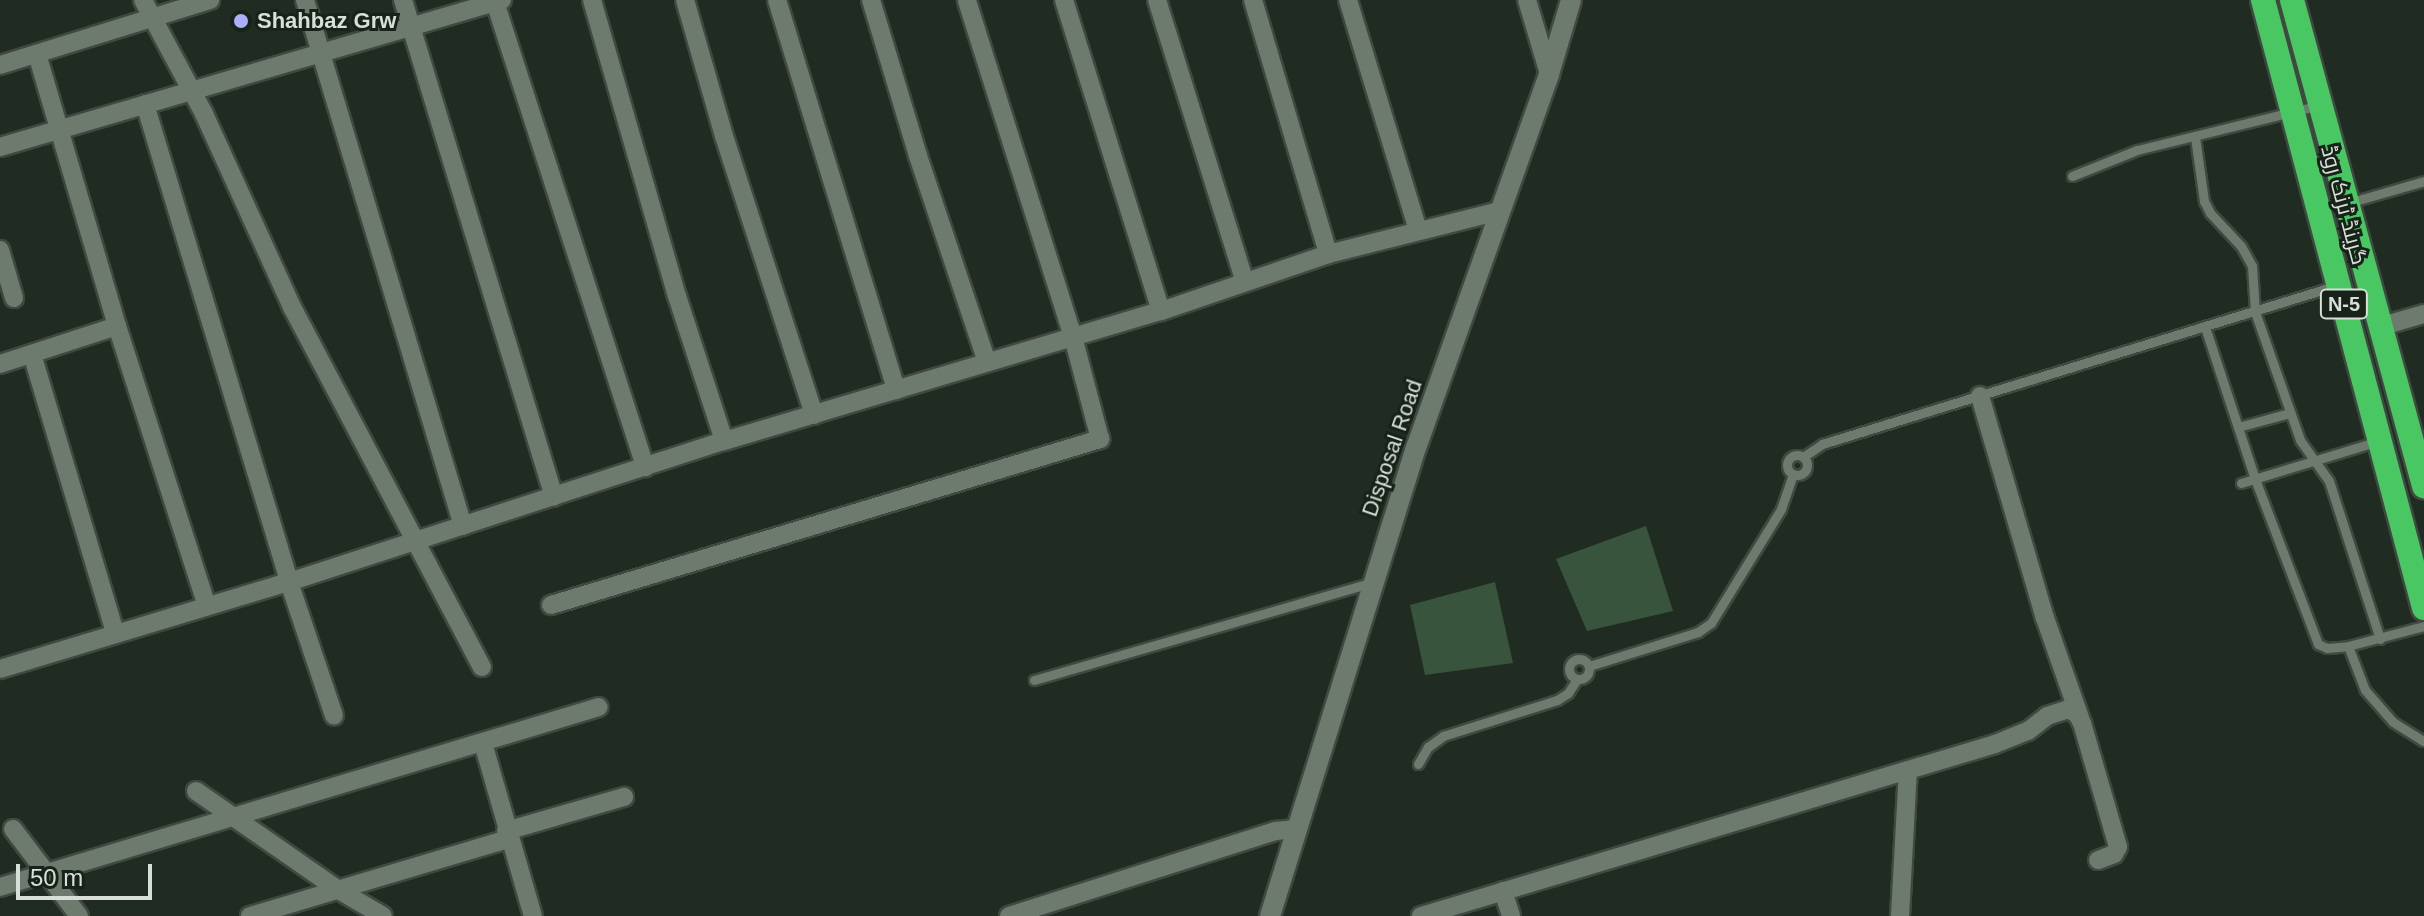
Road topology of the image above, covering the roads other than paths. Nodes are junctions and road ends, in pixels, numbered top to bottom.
1 (143, 0) edge
2 (210, 0) edge
3 (305, 0) edge
4 (403, 0) edge
5 (592, 0) edge
6 (685, 0) edge
7 (777, 0) edge
8 (871, 0) edge
9 (967, 0) edge
10 (1064, 0) edge
11 (1157, 0) edge
12 (1253, 0) edge
13 (1348, 0) edge
14 (1527, 0) edge
15 (1571, 0) edge
16 (2263, 0) edge
17 (2292, 0) edge
18 (499, 1) edge
19 (151, 18) junction
20 (411, 27) junction
21 (322, 52) junction
22 (37, 54) junction
23 (0, 65) edge
24 (1549, 74) junction
25 (191, 92) junction
26 (145, 104) junction
27 (2320, 105) junction
28 (2293, 112) junction
29 (60, 129) junction
30 (2195, 137) junction
31 (0, 147) edge
32 (2072, 176) dead end
33 (2424, 181) edge
34 (2348, 203) junction
35 (1499, 211) junction
36 (1418, 230) junction
37 (0, 250) edge
38 (1328, 254) junction
39 (1245, 282) junction
40 (2339, 285) junction
41 (14, 298) dead end
42 (1161, 311) junction
43 (2255, 312) junction
44 (2424, 314) edge
45 (117, 326) junction
46 (2205, 327) junction
47 (2379, 327) junction
48 (1073, 337) junction
49 (32, 354) junction
50 (987, 362) junction
51 (0, 364) edge
52 (896, 390) junction
53 (1980, 396) junction
54 (2290, 413) junction
55 (814, 415) junction
56 (2238, 427) junction
57 (2381, 440) junction
58 (724, 441) junction
59 (2315, 461) junction
60 (645, 467) junction
61 (2255, 479) junction
62 (2241, 483) dead end
63 (2424, 486) edge
64 (554, 497) junction
65 (463, 526) junction
66 (416, 541) junction
67 (289, 582) junction
68 (1373, 582) junction
69 (551, 605) dead end
70 (207, 606) junction
71 (2424, 608) edge
72 (2424, 626) edge
73 (115, 633) junction
74 (2380, 639) junction
75 (2348, 646) junction
76 (1589, 666) junction
77 (482, 667) dead end
78 (0, 669) edge
79 (1577, 679) junction
80 (1034, 680) dead end
81 (599, 707) dead end
82 (334, 716) dead end
83 (2080, 718) junction
84 (2424, 741) edge
85 (483, 743) junction
86 (1418, 764) dead end
87 (1908, 770) junction
88 (196, 791) dead end
89 (624, 797) dead end
90 (231, 816) junction
91 (13, 829) dead end
92 (1295, 829) junction
93 (508, 835) junction
94 (2098, 860) dead end
95 (49, 873) junction
96 (0, 887) edge
97 (337, 889) junction
98 (1503, 891) junction
99 (79, 916) edge
100 (250, 916) edge
101 (383, 916) edge
102 (533, 916) edge
103 (1009, 916) edge
104 (1270, 916) edge
105 (1421, 916) edge
106 (1511, 916) edge
107 (1900, 916) edge

1 - 19 street
2 - 19 street
3 - 21 street
4 - 20 street
5 - 58 street
6 - 55 street
7 - 52 street
8 - 50 street
9 - 48 street
10 - 42 street
11 - 39 street
12 - 38 street
13 - 36 street
14 - 24 street
15 - 24 street, Disposal Road
16 - 28 highway, گرینڈ ٹرنک روڈ / N-5
17 - 27 highway, گرینڈ ٹرنک روڈ / N-5
18 - 20 street
18 - 60 street
19 - 22 street
19 - 25 street
20 - 21 street
20 - 64 street
21 - 25 street
21 - 65 street
22 - 23 street
22 - 29 street
24 - 35 street, Disposal Road
25 - 26 street
25 - 66 street
26 - 29 street
26 - 67 street
27 - 28 lane
27 - 34 highway, گرینڈ ٹرنک روڈ / N-5
28 - 30 lane
28 - 40 highway, گرینڈ ٹرنک روڈ / N-5
29 - 31 street
29 - 45 street
30 - 32 lane
30 - 43 lane
33 - 34 lane
34 - 47 highway, گرینڈ ٹرنک روڈ / N-5
35 - 36 street
35 - 68 street, Disposal Road
36 - 38 street
37 - 41 street
38 - 39 street
39 - 42 street
40 - 43 lane
40 - 57 highway, گرینڈ ٹرنک روڈ / N-5
42 - 48 street
43 - 46 lane
43 - 54 lane
44 - 47 street
45 - 49 street
45 - 70 street
46 - 53 lane
46 - 56 lane
47 - 63 highway, گرینڈ ٹرنک روڈ / N-5
48 - 50 street
48 - 69 street
49 - 51 street
49 - 73 street
50 - 52 street
52 - 55 street
53 - 76 lane
53 - 83 street
54 - 56 lane
54 - 59 lane
55 - 58 street
56 - 61 lane
57 - 59 lane
57 - 71 highway, گرینڈ ٹرنک روڈ / N-5
58 - 60 street
59 - 61 lane
59 - 74 lane
60 - 64 street
61 - 62 lane
61 - 75 lane
64 - 65 street
65 - 66 street
66 - 67 street
66 - 77 street
67 - 70 street
67 - 82 street
68 - 80 lane
68 - 92 street, Disposal Road
70 - 73 street
72 - 74 lane
73 - 78 street
74 - 75 lane
75 - 84 lane
76 - 79 lane
76 - 79 lane
79 - 86 lane
81 - 85 street
83 - 87 street
83 - 94 street
85 - 90 street
85 - 93 street
87 - 98 street
87 - 107 street
88 - 90 street
89 - 93 street
90 - 95 street
90 - 97 street
91 - 95 street
92 - 103 street
92 - 104 street, Disposal Road
93 - 97 street
93 - 102 street
95 - 96 street
95 - 99 street
97 - 100 street
97 - 101 street
98 - 105 street
98 - 106 street

